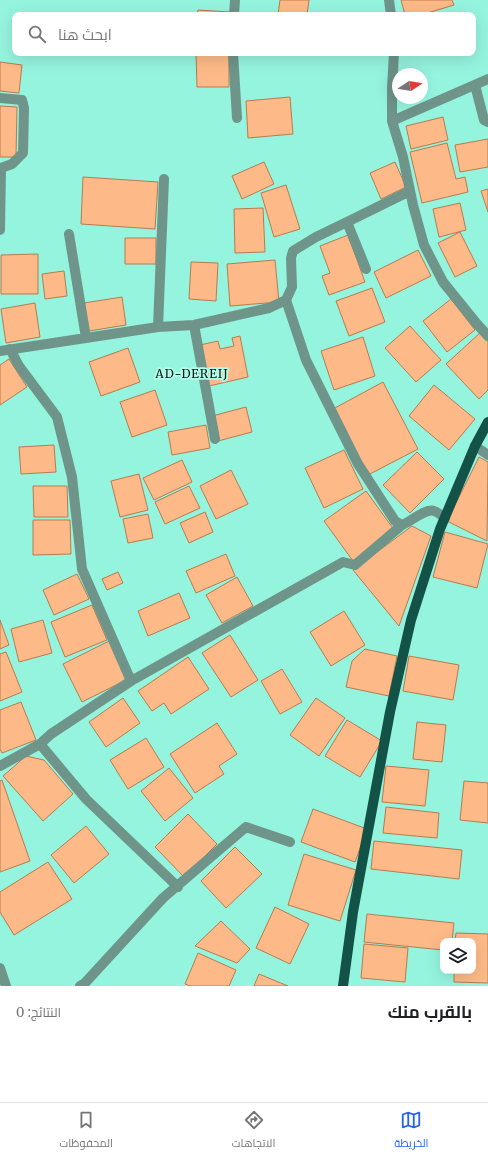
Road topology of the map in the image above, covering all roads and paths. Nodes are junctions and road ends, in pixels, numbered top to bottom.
1 (235, 0) edge
2 (389, 0) edge
3 (234, 12) edge
4 (391, 12) edge
5 (233, 56) edge
6 (394, 56) edge
7 (488, 79) edge
8 (475, 85) junction
9 (0, 98) edge
10 (237, 118) dead end
11 (392, 121) junction
12 (488, 122) edge
13 (164, 179) dead end
14 (410, 191) junction
15 (347, 222) junction
16 (0, 230) edge
17 (69, 234) dead end
18 (366, 269) dead end
19 (286, 300) junction
20 (194, 325) junction
21 (158, 327) junction
22 (488, 336) edge
23 (86, 338) junction
24 (5, 350) edge
25 (488, 422) edge
26 (215, 439) dead end
27 (475, 446) junction
28 (488, 455) edge
29 (445, 518) junction
30 (402, 526) junction
31 (131, 681) junction
32 (40, 744) junction
33 (0, 766) edge
34 (290, 842) dead end
35 (178, 886) junction
36 (0, 968) edge
37 (6, 986) edge
38 (80, 986) edge
39 (343, 986) edge

1 - 3 street
2 - 4 street
5 - 10 street
6 - 11 street
7 - 8 street
8 - 11 street
8 - 12 street
9 - 16 street
11 - 14 street
13 - 21 street
14 - 15 street
14 - 22 street
15 - 18 street
15 - 19 street
17 - 23 street
19 - 20 street
19 - 30 street
20 - 21 street
20 - 26 street
21 - 23 street
23 - 24 street
24 - 31 street
25 - 27 main road
27 - 28 street
27 - 29 main road
29 - 30 street
29 - 39 main road
30 - 31 street
31 - 32 street
32 - 33 street
32 - 35 street
34 - 35 street
35 - 38 street
36 - 37 street

